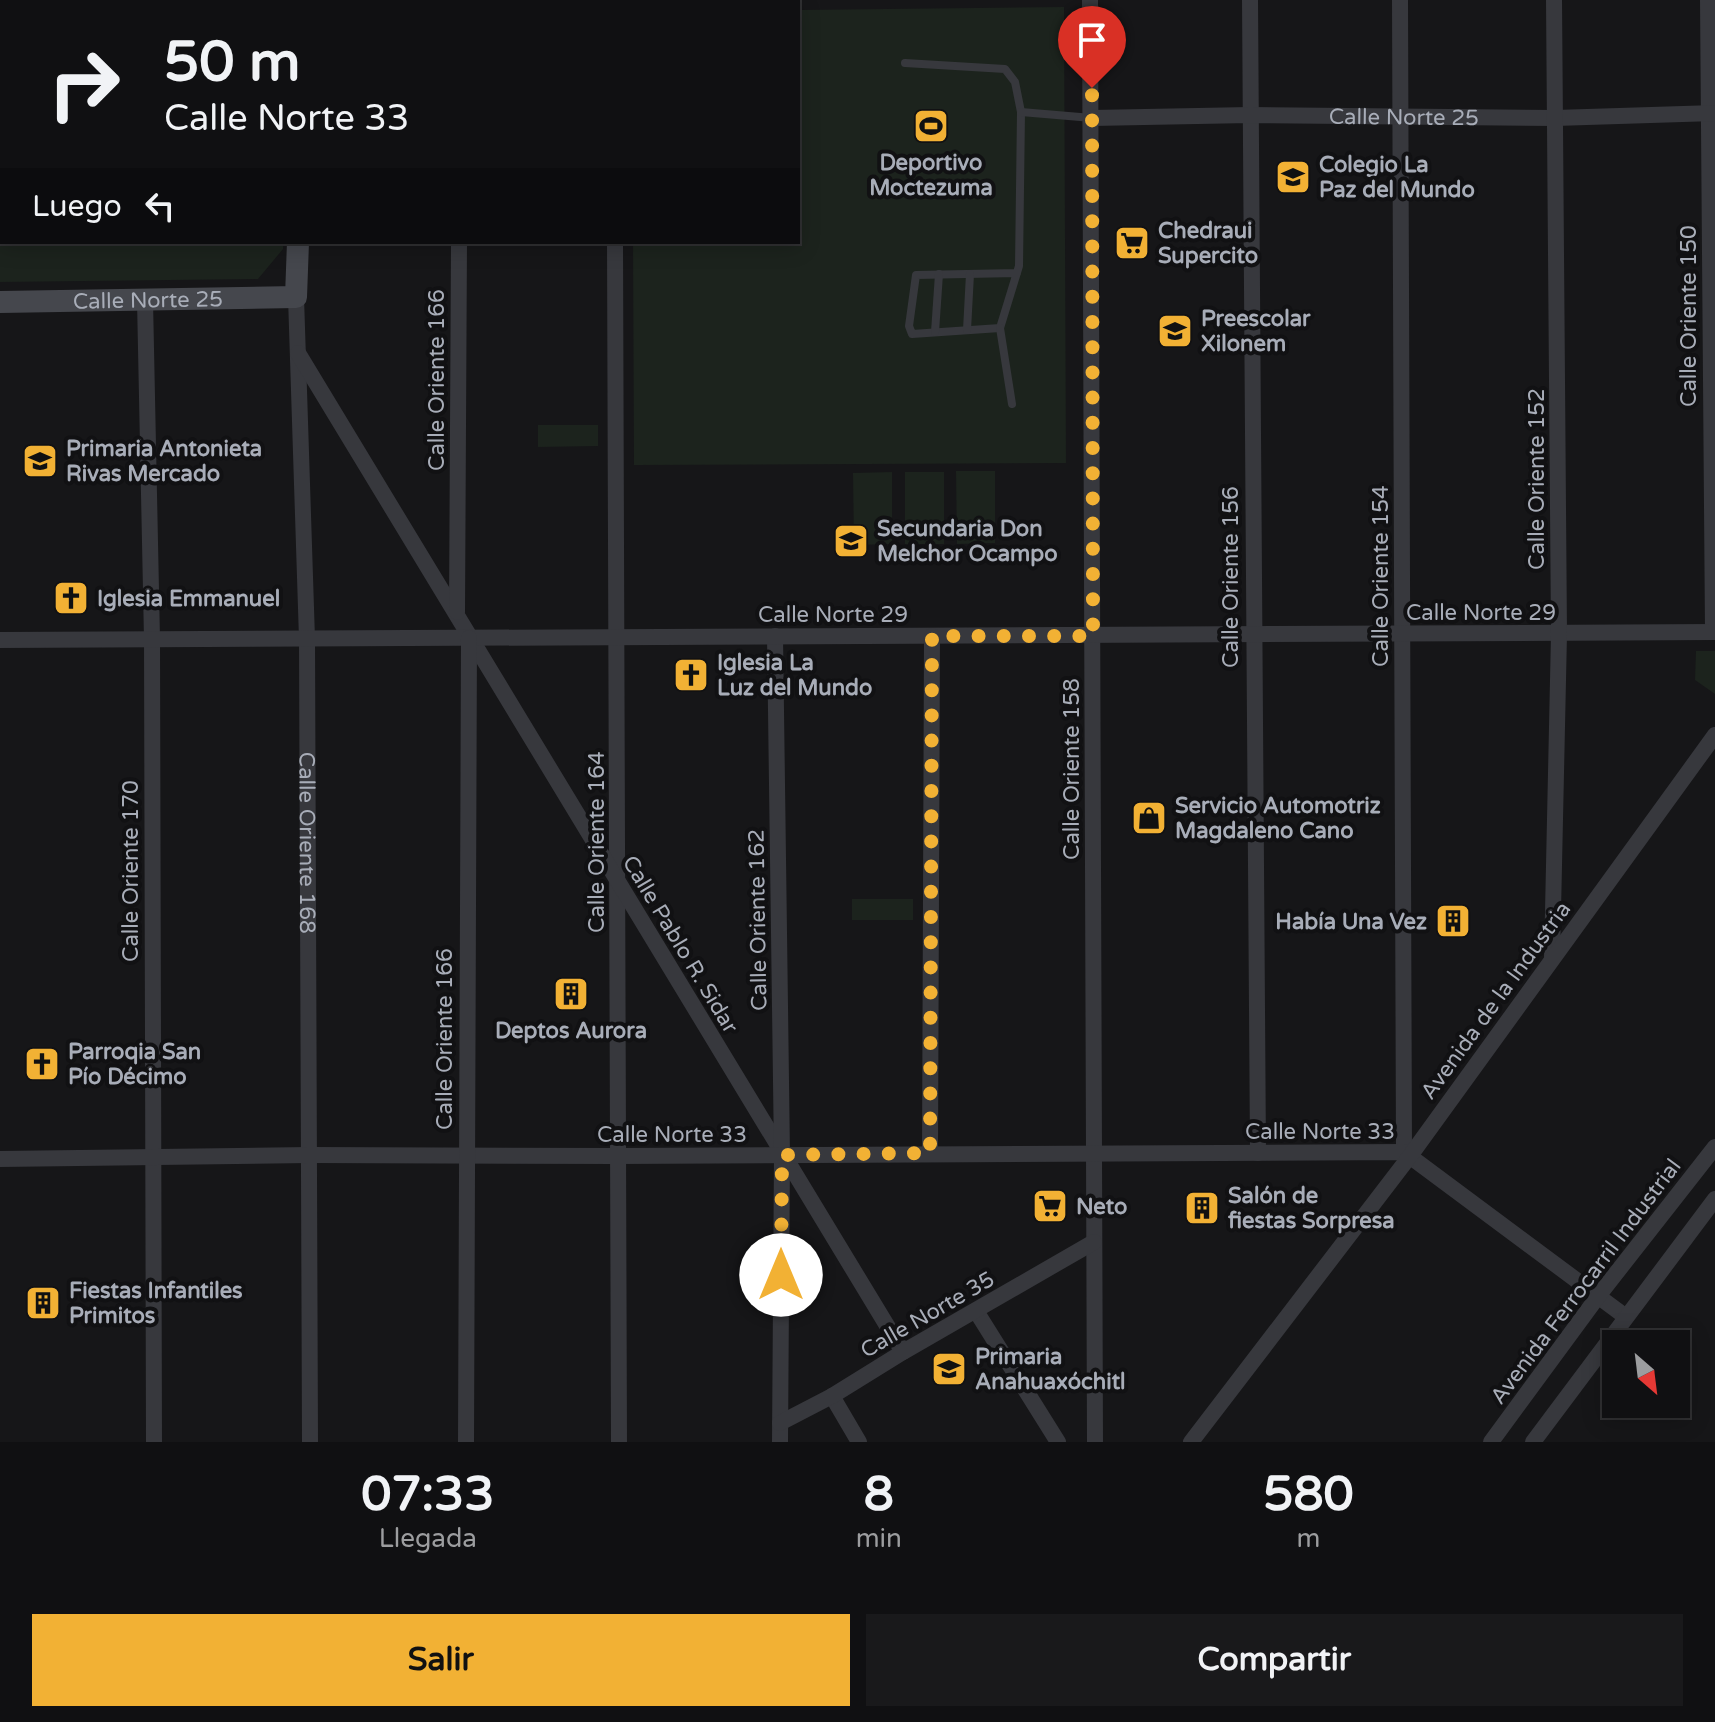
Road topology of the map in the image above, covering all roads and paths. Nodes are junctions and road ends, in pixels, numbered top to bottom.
1 (1090, 0) edge
2 (1250, 0) edge
3 (1400, 0) edge
4 (1554, 0) edge
5 (1708, 0) edge
6 (905, 63) dead end
7 (1021, 112) junction
8 (1712, 113) edge
9 (1250, 115) junction
10 (1401, 116) junction
11 (1092, 118) junction
12 (1555, 118) junction
13 (298, 244) edge
14 (459, 244) edge
15 (615, 244) edge
16 (1017, 273) junction
17 (939, 274) junction
18 (970, 274) junction
19 (296, 297) junction
20 (145, 300) junction
21 (0, 302) edge
22 (1000, 328) junction
23 (967, 330) junction
24 (935, 332) junction
25 (298, 353) junction
26 (1012, 404) dead end
27 (457, 614) junction
28 (1714, 632) edge
29 (1252, 634) junction
30 (1402, 634) junction
31 (1559, 634) junction
32 (619, 636) junction
33 (775, 636) junction
34 (932, 636) junction
35 (1093, 636) junction
36 (469, 637) junction
37 (152, 639) junction
38 (307, 639) junction
39 (0, 640) edge
40 (1715, 735) edge
41 (617, 880) junction
42 (1552, 958) junction
43 (1715, 1147) edge
44 (930, 1153) junction
45 (1096, 1153) junction
46 (1258, 1153) junction
47 (1407, 1154) junction
48 (310, 1155) junction
49 (466, 1155) junction
50 (782, 1155) junction
51 (152, 1156) junction
52 (619, 1156) junction
53 (0, 1159) edge
54 (1715, 1199) edge
55 (1094, 1242) junction
56 (1599, 1295) junction
57 (976, 1311) junction
58 (1626, 1317) junction
59 (903, 1352) junction
60 (832, 1396) junction
61 (780, 1423) junction
62 (154, 1442) edge
63 (310, 1442) edge
64 (466, 1442) edge
65 (619, 1442) edge
66 (780, 1442) edge
67 (859, 1442) edge
68 (1058, 1442) edge
69 (1095, 1442) edge
70 (1191, 1442) edge
71 (1491, 1442) edge
72 (1533, 1442) edge

1 - 11 street, Calle Oriente 158
2 - 9 street, Calle Oriente 156
3 - 10 street, Calle Oriente 154
4 - 12 street, Calle Oriente 152
5 - 8 street, Calle Oriente 150
6 - 7 lane
7 - 11 lane
7 - 16 lane
8 - 12 street, Calle Norte 25
8 - 28 street, Calle Oriente 150
9 - 10 street, Calle Norte 25
9 - 11 street, Calle Norte 25
9 - 29 street, Calle Oriente 156
10 - 12 street, Calle Norte 25
10 - 30 street, Calle Oriente 154
11 - 35 street, Calle Oriente 158
12 - 31 street, Calle Oriente 152
13 - 19 street, Calle Oriente 168
14 - 27 street, Calle Oriente 166
15 - 32 street, Calle Oriente 164
16 - 18 lane
16 - 22 lane
17 - 18 lane
17 - 24 lane
17 - 24 lane
18 - 23 lane
19 - 20 street, Calle Norte 25
19 - 25 street, Calle Oriente 168
20 - 21 street, Calle Norte 25
20 - 37 street, Calle Oriente 170
22 - 23 lane
22 - 26 lane
23 - 24 lane
25 - 27 street, Calle Pablo R. Sidar
25 - 38 street, Calle Oriente 168
27 - 36 street, Calle Pablo R. Sidar
28 - 31 street, Calle Norte 29
29 - 30 street, Calle Norte 29
29 - 35 street, Calle Norte 29
29 - 46 street, Calle Oriente 156
30 - 31 street, Calle Norte 29
30 - 47 street, Calle Oriente 154
31 - 42 street, Calle Oriente 152
32 - 33 street, Calle Norte 29
32 - 36 street, Calle Norte 29
32 - 41 street, Calle Oriente 164
33 - 34 street, Calle Norte 29
33 - 50 street, Calle Oriente 162
34 - 35 street, Calle Norte 29
34 - 44 street
35 - 45 street, Calle Oriente 158
36 - 38 street, Calle Norte 29
36 - 41 street, Calle Pablo R. Sidar
36 - 49 street, Calle Oriente 166
37 - 38 street, Calle Norte 29
37 - 39 street, Calle Norte 29
37 - 51 street, Calle Oriente 170
38 - 48 street, Calle Oriente 168
40 - 42 street, Avenida de la Industria
41 - 50 street, Calle Pablo R. Sidar
41 - 52 street, Calle Oriente 164
42 - 47 street, Avenida de la Industria
43 - 56 street, Avenida Ferrocarril Industrial
44 - 45 street, Calle Norte 33
44 - 50 street, Calle Norte 33
45 - 46 street, Calle Norte 33
45 - 55 street, Calle Oriente 158
46 - 47 street, Calle Norte 33
47 - 56 street, Calle Norte 33
47 - 70 street, Avenida de la Industria
48 - 49 street, Calle Norte 33
48 - 51 street, Calle Norte 33
48 - 63 street, Calle Oriente 168
49 - 52 street, Calle Norte 33
49 - 64 street, Calle Oriente 166
50 - 52 street, Calle Norte 33
50 - 59 street, Calle Pablo R. Sidar
50 - 61 street, Calle Oriente 162
51 - 53 street, Calle Norte 33
51 - 62 street, Calle Oriente 170
52 - 65 street, Calle Oriente 164
54 - 58 street
55 - 57 street, Calle Norte 35
55 - 69 street, Calle Oriente 158
56 - 58 street, Calle Norte 33
56 - 71 street, Avenida Ferrocarril Industrial
57 - 59 street, Calle Norte 35
57 - 68 street
58 - 72 street
59 - 60 street, Calle Norte 35
60 - 61 street, Calle Norte 35
60 - 67 street
61 - 66 street, Calle Oriente 162

